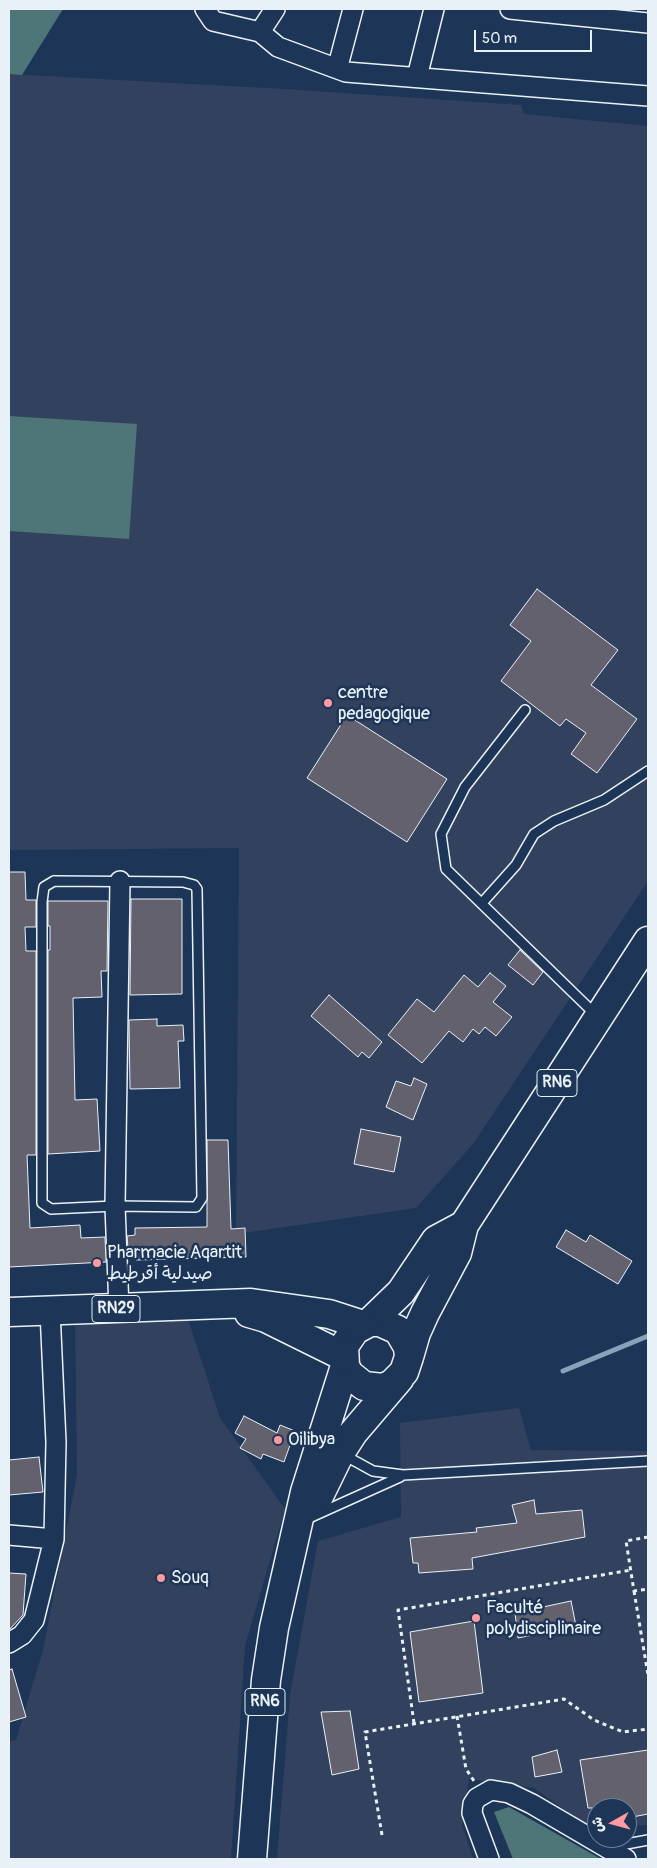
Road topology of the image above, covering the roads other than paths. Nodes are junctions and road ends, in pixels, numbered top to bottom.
1 (205, 9) edge
2 (275, 9) edge
3 (353, 9) edge
4 (434, 9) edge
5 (510, 9) edge
6 (648, 23) edge
7 (260, 32) junction
8 (340, 69) junction
9 (417, 78) junction
10 (648, 96) edge
11 (525, 710) dead end
12 (648, 771) edge
13 (120, 881) junction
14 (482, 903) junction
15 (648, 942) edge
16 (599, 1018) junction
17 (114, 1206) junction
18 (464, 1225) junction
19 (224, 1304) junction
20 (119, 1309) junction
21 (50, 1311) junction
22 (9, 1312) edge
23 (367, 1324) junction
24 (344, 1361) junction
25 (404, 1368) junction
26 (340, 1453) junction
27 (648, 1461) edge
28 (403, 1475) junction
29 (309, 1518) junction
30 (9, 1535) edge
31 (54, 1539) junction
32 (292, 1547) junction
33 (9, 1643) edge
34 (587, 1836) edge
35 (610, 1848) edge
36 (252, 1859) edge
37 (488, 1859) edge
38 (626, 1859) edge

1 - 7 street
2 - 7 street
3 - 8 street
4 - 9 street
5 - 6 street
7 - 8 street
8 - 9 street
9 - 10 street
11 - 14 lane
12 - 14 lane
13 - 17 street
13 - 17 lane
13 - 17 lane
14 - 16 lane
15 - 16 main road, RN6
16 - 18 main road, RN6
17 - 20 street
18 - 23 main road, RN6
18 - 25 main road, RN6
19 - 20 main road, RN29
19 - 23 main road, RN29
19 - 24 main road, RN29
20 - 21 main road, RN29
21 - 22 main road, RN29
21 - 31 street
23 - 24 main road, RN6
23 - 25 main road
24 - 25 main road
24 - 32 main road, RN6
25 - 26 main road, RN6
26 - 28 lane
26 - 29 main road, RN6
27 - 28 lane
28 - 29 lane
29 - 32 main road, RN6
30 - 31 street
31 - 33 street
32 - 36 main road, RN6
34 - 37 street
35 - 38 street

